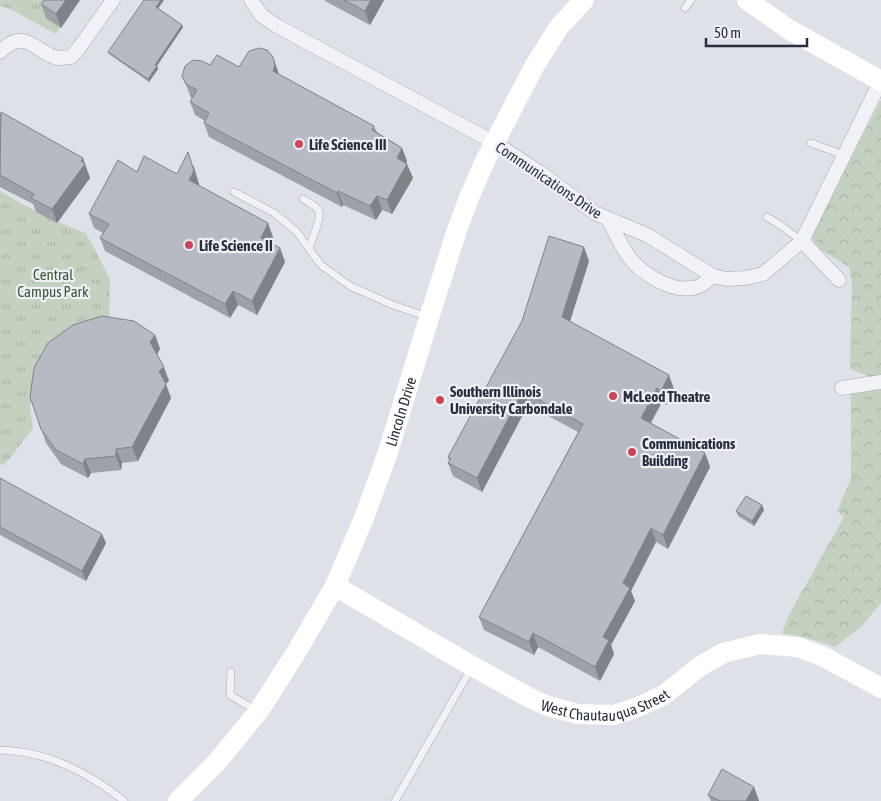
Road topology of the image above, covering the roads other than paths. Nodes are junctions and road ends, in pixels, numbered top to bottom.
1 (113, 0) edge
2 (251, 0) edge
3 (584, 0) edge
4 (691, 0) edge
5 (747, 0) edge
6 (685, 8) dead end
7 (0, 52) edge
8 (881, 80) edge
9 (495, 143) junction
10 (811, 143) dead end
11 (844, 155) junction
12 (234, 192) dead end
13 (303, 199) dead end
14 (767, 217) dead end
15 (608, 219) junction
16 (802, 241) junction
17 (309, 248) junction
18 (713, 276) junction
19 (839, 280) dead end
20 (429, 318) junction
21 (881, 382) edge
22 (842, 388) dead end
23 (335, 586) junction
24 (472, 666) junction
25 (230, 672) dead end
26 (881, 688) edge
27 (258, 712) junction
28 (0, 750) edge
29 (124, 801) edge
30 (178, 801) edge
31 (395, 801) edge

1 - 7 street
2 - 9 street, Communications Drive
3 - 9 street, Lincoln Drive
4 - 6 lane
5 - 8 street
8 - 11 street, Communications Drive
9 - 15 street, Communications Drive
9 - 20 street, Lincoln Drive
10 - 11 lane
11 - 16 street, Communications Drive
12 - 17 lane
13 - 17 lane
14 - 16 lane
15 - 18 street, Communications Drive
15 - 18 street
16 - 18 street, Communications Drive
16 - 19 street
17 - 20 lane
20 - 23 street, Lincoln Drive
21 - 22 street
23 - 24 street, West Chautauqua Street
23 - 27 street, Lincoln Drive
24 - 26 street, West Chautauqua Street
24 - 31 lane
25 - 27 lane
27 - 30 street, Lincoln Drive
28 - 29 lane

